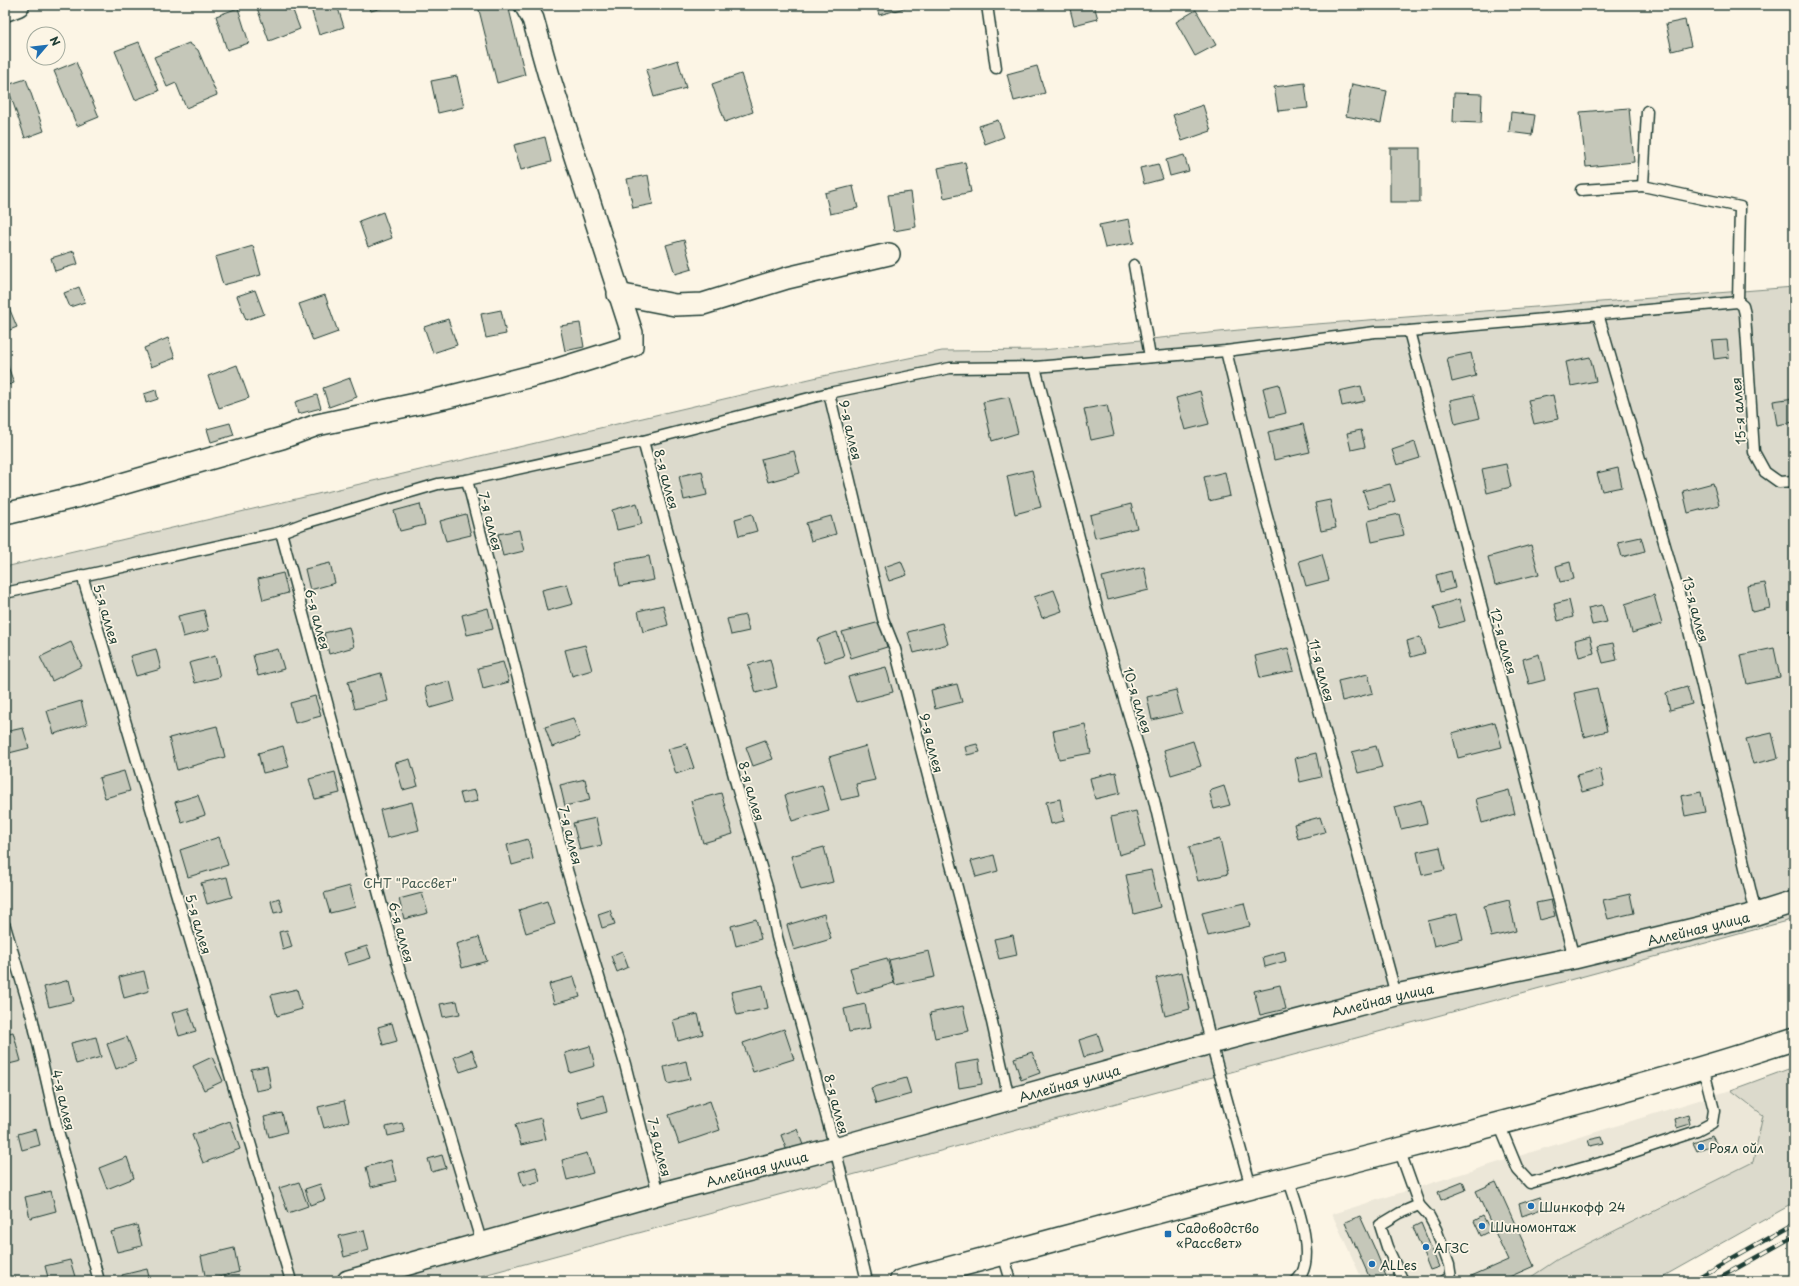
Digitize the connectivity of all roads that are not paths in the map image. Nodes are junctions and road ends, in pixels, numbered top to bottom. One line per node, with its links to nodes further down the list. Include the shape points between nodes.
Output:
1 (18, 5): 4 (street)
2 (525, 5): 11 (street, via 533,20)
3 (988, 5): 5 (lane)
4 (5, 10)
5 (996, 68)
6 (1647, 111): 7 (lane)
7 (1643, 186): 8 (lane); 12 (lane, via 1740,207)
8 (1581, 190)
9 (889, 254): 11 (street, via 787,278 703,304 675,304)
10 (1134, 265): 16 (lane)
11 (618, 294): 22 (street, via 632,333 632,346 552,371 444,398 317,425 282,438 80,496)
12 (1738, 302): 13 (lane); 21 (lane, 15-я аллея, via 1745,314 1754,452 1766,472 1779,482)
13 (1598, 314): 14 (lane); 27 (lane, 13-я аллея, via 1686,618)
14 (1409, 331): 15 (lane, via 1375,332); 29 (lane, 12-я аллея)
15 (1226, 351): 16 (lane); 30 (lane, 11-я аллея, via 1263,502)
16 (1150, 357): 17 (lane)
17 (1035, 367): 18 (lane, via 950,368); 32 (lane, 10-я аллея, via 1098,611 1154,800)
18 (829, 393): 19 (lane); 34 (lane, 9-я аллея, via 883,619 895,649 992,1022)
19 (643, 441): 20 (lane); 36 (lane, 8-я аллея, via 735,780 767,887 777,937)
20 (467, 480): 23 (lane, via 438,484 305,522); 40 (lane, 7-я аллея, via 567,870 626,1064)
21 (1794, 481)
22 (5, 514)
23 (280, 532): 24 (lane); 42 (lane, 6-я аллея, via 398,965)
24 (82, 575): 25 (lane); 45 (lane, 5-я аллея)
25 (5, 593)
26 (1794, 902): 27 (street, Аллейная улица)
27 (1756, 914): 29 (street, Аллейная улица)
28 (5, 926): 44 (lane, 4-я аллея, via 32,1017 57,1127)
29 (1574, 958): 30 (street, Аллейная улица)
30 (1396, 995): 32 (street, Аллейная улица)
31 (1794, 1038): 33 (street)
32 (1211, 1043): 34 (street, Аллейная улица); 39 (lane, 10-я аллея)
33 (1703, 1067): 35 (street); 35 (lane, via 1714,1110 1712,1123 1697,1132 1530,1183 1518,1170)
34 (1009, 1099): 36 (street, Аллейная улица)
35 (1499, 1124): 37 (street)
36 (835, 1148): 40 (street, Аллейная улица); 47 (lane, 8-я аллея)
37 (1399, 1149): 38 (street); 41 (lane)
38 (1288, 1178): 39 (street); 50 (lane, via 1302,1221 1307,1251 1301,1277)
39 (1251, 1188): 43 (street)
40 (658, 1194): 42 (street, Аллейная улица)
41 (1420, 1206): 51 (lane, via 1400,1213 1380,1225); 52 (lane, via 1436,1230 1448,1265 1450,1278)
42 (482, 1244): 46 (street, Аллейная улица)
43 (1003, 1254): 48 (street); 49 (lane)
44 (98, 1281)
45 (291, 1281)
46 (348, 1281)
47 (867, 1281)
48 (901, 1281)
49 (1011, 1281)
50 (1296, 1281)
51 (1403, 1281)
52 (1443, 1281)

